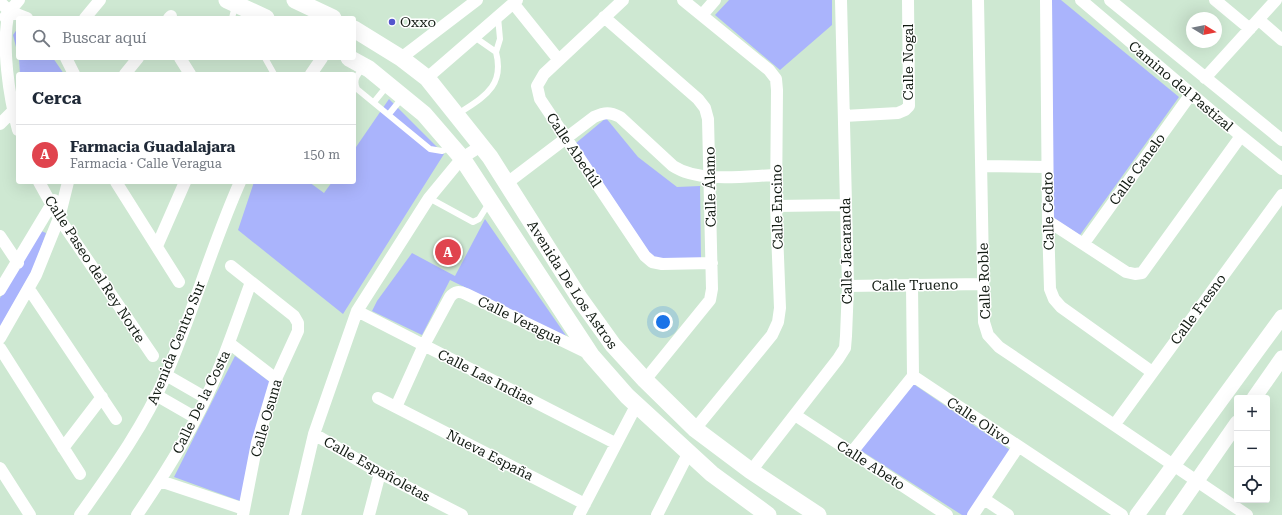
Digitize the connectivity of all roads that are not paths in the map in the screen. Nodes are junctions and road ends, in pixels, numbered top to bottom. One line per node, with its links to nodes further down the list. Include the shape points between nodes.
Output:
1 (19, 0): 19 (street)
2 (100, 0): 23 (street)
3 (295, 0): 25 (main road)
4 (477, 0): 34 (street)
5 (623, 0): 26 (street, Calle Abedúl)
6 (684, 0): 21 (street, Calle Encino)
7 (715, 0): 21 (street)
8 (841, 0): 58 (street, Calle Jacaranda)
9 (908, 0): 58 (street, Calle Nogal, via 909,106 906,110 898,112)
10 (978, 0): 66 (street, Calle Roble)
11 (1046, 0): 67 (street, Calle Cedro)
12 (1081, 0): 52 (street, Camino del Pastizal)
13 (1110, 0): 49 (street, Camino del Pastizal)
14 (1215, 0): 29 (street)
15 (1276, 0): 27 (street)
16 (0, 2): 19 (street)
17 (515, 2): 20 (street); 40 (street)
18 (231, 7): 24 (main road)
19 (9, 11): 22 (street); 28 (street); 55 (street, via 5,37)
20 (498, 15): 31 (street); 33 (lane, via 500,39)
21 (702, 15): 69 (street, Calle Encino, via 769,70 776,79)
22 (22, 16)
23 (87, 16)
24 (260, 16)
25 (328, 16)
26 (604, 17): 40 (street, Calle Abedúl); 70 (street, Calle Álamo, via 698,99 705,108 708,119)
27 (1259, 20): 29 (street); 32 (street)
28 (0, 23)
29 (1250, 29): 49 (street)
30 (356, 30): 34 (main road, Avenida De Los Astros)
31 (473, 36): 33 (lane); 48 (street)
32 (1282, 40)
33 (496, 52): 57 (lane, via 498,77 492,87 484,96)
34 (401, 58): 48 (main road, Avenida De Los Astros)
35 (67, 60): 42 (street)
36 (136, 60): 43 (street)
37 (181, 60): 44 (street)
38 (266, 60): 45 (lane)
39 (321, 60): 46 (street)
40 (558, 60): 62 (street, Calle Abedúl, via 539,80 538,93)
41 (357, 62): 47 (lane); 50 (main road, Avenida De Los Astros)
42 (73, 72)
43 (127, 72)
44 (189, 72)
45 (273, 72)
46 (312, 72)
47 (356, 76)
48 (427, 78): 57 (main road, Avenida De Los Astros)
49 (1204, 78): 63 (street, Camino del Pastizal)
50 (388, 84): 53 (main road, Avenida De Los Astros); 54 (lane)
51 (356, 87): 54 (lane)
52 (1191, 94): 61 (street, Camino del Pastizal); 87 (street, Calle Canelo)
53 (404, 97): 56 (lane); 65 (main road, Avenida De Los Astros, via 424,114)
54 (374, 102): 56 (lane)
55 (13, 111): 59 (street); 60 (street)
56 (389, 114): 65 (lane, via 430,149)
57 (457, 115): 64 (main road, Avenida De Los Astros)
58 (844, 116): 82 (street, Calle Jacaranda)
59 (16, 122)
60 (0, 124)
61 (1241, 136): 68 (street, Camino del Pastizal); 87 (street, via 1142,273 1126,272)
62 (567, 139): 70 (street, via 594,117 611,112 620,117 673,166 683,172); 71 (street); 90 (street, Calle Abedúl, via 645,256 652,262)
63 (1282, 140)
64 (481, 146): 65 (street); 71 (main road, Avenida De Los Astros)
65 (457, 152): 79 (street); 80 (main road, Avenida De Los Astros)
66 (982, 166): 67 (street); 94 (street, Calle Roble)
67 (1047, 167): 85 (street, Calle Cedro)
68 (1282, 169)
69 (776, 175): 70 (street); 83 (street, Calle Encino)
70 (710, 176): 90 (street, Calle Álamo)
71 (507, 183): 112 (main road, Avenida De Los Astros, via 580,299 613,344)
72 (40, 184): 81 (street, Calle Paseo del Rey Norte)
73 (66, 184): 81 (street)
74 (68, 184): 84 (street)
75 (117, 184): 88 (street)
76 (184, 184): 88 (street)
77 (239, 184): 109 (street, Avenida Centro Sur)
78 (1282, 195): 108 (street, Calle Fresno)
79 (429, 198): 80 (lane, via 473,222 479,219); 99 (street)
80 (490, 201): 105 (main road, Avenida De Los Astros)
81 (50, 204): 84 (street, Calle Paseo del Rey Norte); 89 (street)
82 (846, 205): 83 (street); 96 (street, Calle Jacaranda)
83 (776, 206): 125 (street, Calle Encino, via 780,308 778,322 772,335)
84 (59, 218): 97 (street); 106 (street, Calle Paseo del Rey Norte)
85 (1048, 221): 87 (street); 108 (street, Calle Cedro, via 1050,289 1054,299 1061,307)
86 (0, 236): 89 (street)
87 (1084, 243)
88 (157, 246): 92 (street)
89 (18, 263): 98 (street)
90 (712, 263): 112 (street, Calle Álamo, via 710,300)
91 (231, 266): 93 (street)
92 (179, 282)
93 (250, 282): 102 (street, Calle De la Costa); 111 (street, Calle Osuna, via 294,316 298,323 298,331)
94 (982, 284): 95 (street, Calle Trueno); 123 (street, Calle Roble, via 984,322 988,336 999,347)
95 (912, 285): 96 (street, Calle Trueno); 110 (street)
96 (848, 286): 120 (street, Calle Jacaranda, via 845,348)
97 (29, 289): 101 (street); 115 (street)
98 (0, 290)
99 (357, 311): 103 (street, Calle Las Indias); 126 (street)
100 (1282, 317): 133 (street)
101 (0, 338)
102 (229, 343): 111 (street); 116 (street, Calle De la Costa)
103 (424, 345): 105 (street, Calle Veragua, via 450,297 459,291); 119 (street); 127 (street, Calle Las Indias)
104 (0, 348): 129 (street)
105 (591, 354): 118 (main road, Avenida De Los Astros)
106 (153, 356)
107 (1282, 358): 114 (street)
108 (1152, 372): 123 (street, Calle Fresno)
109 (166, 375): 113 (street, Avenida Centro Sur); 116 (street)
110 (913, 376): 128 (street, Calle Olivo); 131 (street)
111 (276, 379): 143 (street, Calle Osuna, via 257,443)
112 (645, 380): 125 (main road, Avenida De Los Astros)
113 (156, 395): 121 (street); 145 (street, Avenida Centro Sur, via 120,459)
114 (1256, 395)
115 (102, 397): 122 (street); 129 (street)
116 (206, 398): 121 (street, Calle De la Costa)
117 (378, 398): 119 (street, Nueva España)
118 (637, 404): 127 (street); 132 (main road, Avenida De Los Astros)
119 (396, 407): 142 (street, Nueva España)
120 (795, 415): 131 (street, Calle Abeto); 135 (street, Calle Jacaranda)
121 (196, 418): 140 (street, Calle De la Costa)
122 (116, 419)
123 (1115, 424): 133 (street, Calle Roble)
124 (1234, 427): 139 (street)
125 (695, 429): 130 (main road, Avenida De Los Astros)
126 (314, 434): 136 (street, Calle Españoletas); 147 (street)
127 (615, 443): 142 (street)
128 (1018, 447): 141 (street); 157 (street, Calle Olivo)
129 (62, 448): 137 (street)
130 (726, 452): 135 (main road, Avenida De Los Astros); 138 (main road)
131 (852, 452): 154 (street, Calle Abeto)
132 (688, 454): 138 (main road, Avenida De Los Astros); 151 (street)
133 (1174, 464): 139 (street, Calle Roble); 158 (street)
134 (0, 468): 144 (street)
135 (751, 471): 153 (main road, Avenida De Los Astros)
136 (380, 472): 148 (street); 149 (street, Calle Españoletas)
137 (80, 474)
138 (712, 474): 152 (main road, Avenida De Los Astros)
139 (1198, 480): 159 (street); 160 (street, Calle Roble)
140 (160, 482): 143 (street); 146 (street, Calle De la Costa)
141 (984, 499): 155 (street); 156 (street)
142 (585, 504): 150 (street)
143 (243, 512)
144 (24, 513)
145 (80, 515)
146 (137, 515)
147 (295, 515)
148 (369, 515)
149 (462, 515)
150 (579, 515)
151 (657, 515)
152 (768, 515)
153 (818, 515)
154 (947, 515)
155 (973, 515)
156 (1008, 515)
157 (1122, 515)
158 (1137, 515)
159 (1173, 515)
160 (1247, 515)

